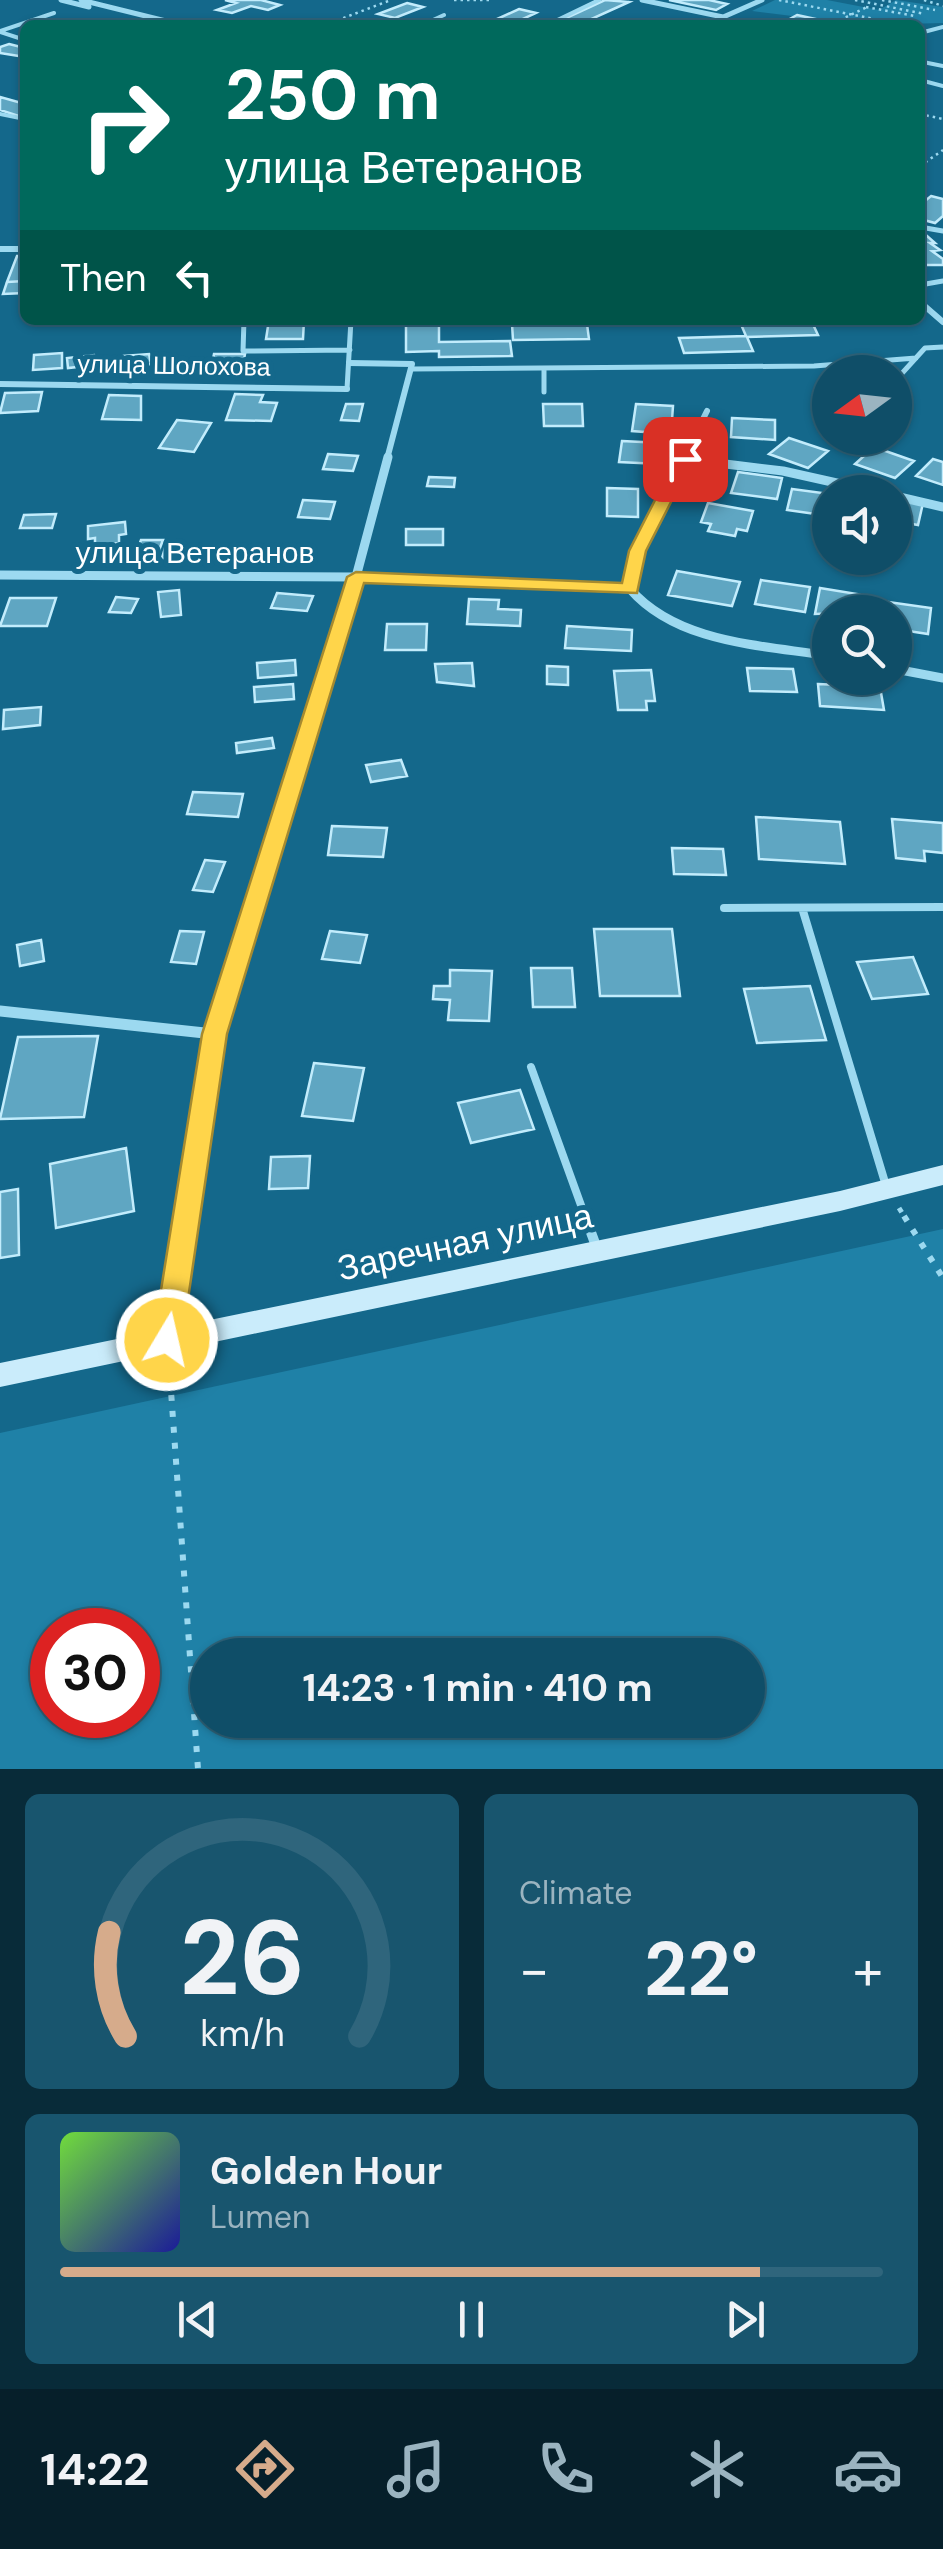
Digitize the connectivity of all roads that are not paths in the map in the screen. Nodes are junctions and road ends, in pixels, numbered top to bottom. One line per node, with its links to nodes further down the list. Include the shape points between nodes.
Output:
1 (61, 0): 10 (street)
2 (81, 0): 11 (street)
3 (599, 0): 13 (lane)
4 (642, 0): 8 (street)
5 (762, 0): 8 (street)
6 (54, 13): 9 (lane)
7 (444, 15): 12 (lane)
8 (723, 17): 14 (street)
9 (33, 20)
10 (138, 20)
11 (162, 20)
12 (432, 20)
13 (557, 20)
14 (716, 20)
15 (244, 325): 18 (lane, via 242,351)
16 (351, 325): 18 (lane)
17 (943, 346): 19 (lane, via 925,348)
18 (350, 350): 21 (lane)
19 (916, 358): 20 (lane); 23 (lane)
20 (912, 362)
21 (350, 364): 22 (street, via 412,364); 25 (lane)
22 (411, 369): 23 (lane); 33 (street)
23 (544, 369): 26 (lane)
24 (0, 384): 25 (street, улица Шолохова)
25 (347, 390)
26 (544, 392)
27 (707, 411): 28 (street)
28 (685, 459): 29 (street); 34 (street, via 638,551)
29 (812, 477)
30 (912, 500): 31 (street)
31 (943, 507)
32 (0, 574): 33 (street, улица Ветеранов)
33 (356, 577): 34 (street, улица Ветеранов); 42 (street)
34 (630, 589): 35 (street, via 680,627)
35 (812, 653)
36 (912, 672): 37 (street)
37 (943, 678)
38 (943, 907): 40 (lane)
39 (724, 908): 40 (lane)
40 (804, 911): 45 (lane)
41 (0, 1011): 42 (street)
42 (214, 1034): 47 (street)
43 (531, 1066): 46 (lane)
44 (943, 1175): 45 (street, Заречная улица)
45 (887, 1189): 46 (street, Заречная улица)
46 (598, 1251): 47 (street, Заречная улица)
47 (167, 1340): 48 (street, Заречная улица)
48 (0, 1375)

